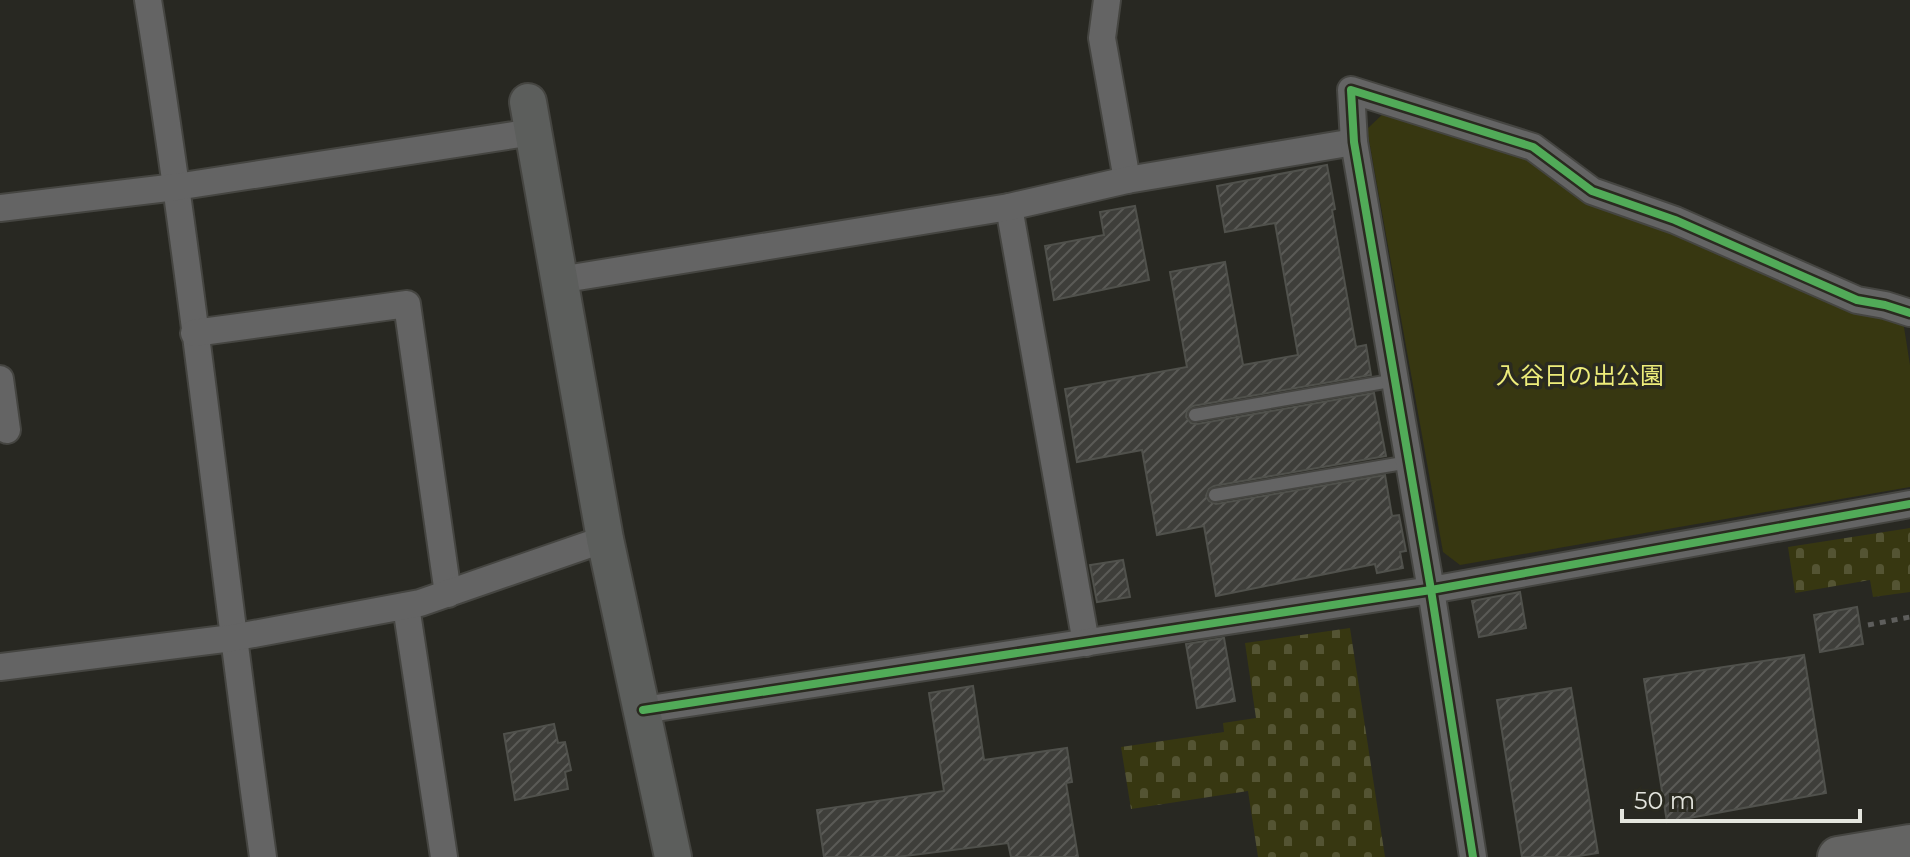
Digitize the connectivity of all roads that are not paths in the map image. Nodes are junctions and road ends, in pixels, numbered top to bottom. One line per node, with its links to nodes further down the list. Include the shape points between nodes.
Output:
1 (150, 0): 6 (street)
2 (1107, 0): 5 (street, via 1102,38)
3 (531, 117): 6 (street); 9 (street)
4 (1354, 142): 5 (street); 10 (street, via 1351,90 1533,147 1592,191 1675,220 1857,300); 13 (street)
5 (1127, 180): 7 (street)
6 (176, 187): 8 (street); 11 (street)
7 (1009, 207): 9 (street); 24 (street)
8 (0, 208)
9 (559, 280): 19 (street)
10 (1910, 313)
11 (194, 333): 21 (street, via 407,304); 23 (street)
12 (0, 379): 15 (street)
13 (1396, 380): 14 (lane); 16 (street)
14 (1195, 415)
15 (7, 430)
16 (1409, 462): 17 (lane); 20 (street)
17 (1215, 495)
18 (1910, 504): 20 (street)
19 (605, 539): 21 (street); 26 (street)
20 (1431, 590): 24 (street); 31 (street)
21 (448, 594): 22 (street)
22 (406, 606): 23 (street); 29 (street)
23 (232, 638): 25 (street); 28 (street)
24 (1086, 643): 26 (street)
25 (0, 667)
26 (643, 710): 30 (street)
27 (1910, 845): 32 (main road)
28 (263, 857)
29 (444, 857)
30 (673, 857)
31 (1473, 857)
32 (1838, 857)

